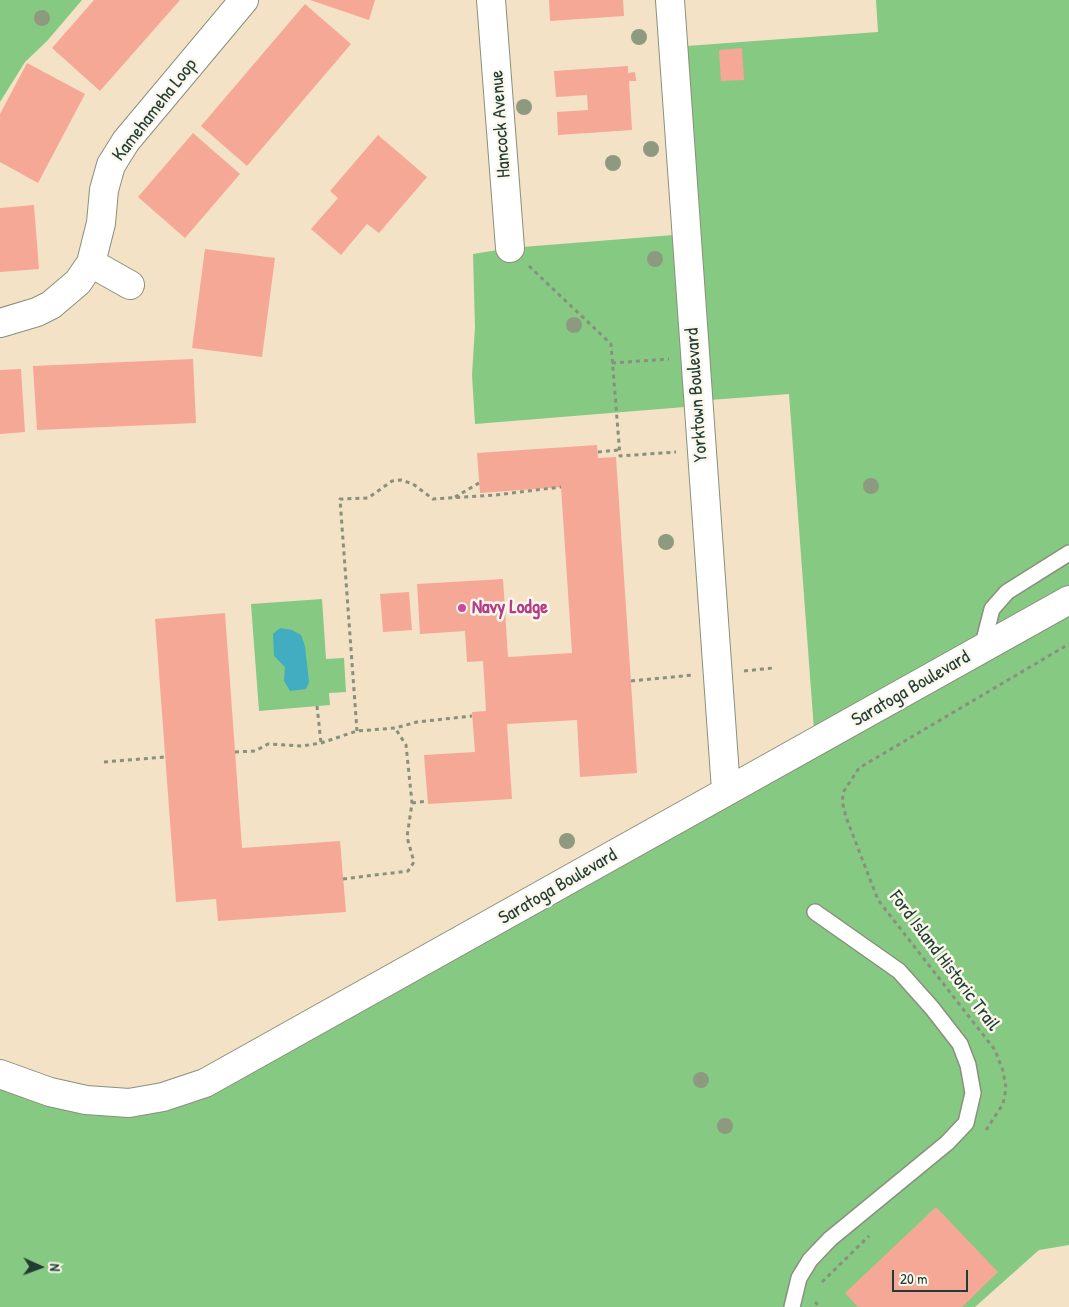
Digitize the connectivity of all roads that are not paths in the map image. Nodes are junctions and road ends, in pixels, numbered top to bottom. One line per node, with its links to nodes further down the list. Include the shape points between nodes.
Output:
1 (244, 0): 5 (street, Kamehameha Loop, via 126,141 111,166)
2 (491, 0): 4 (street, Hancock Avenue)
3 (670, 0): 11 (street, Yorktown Boulevard)
4 (510, 248)
5 (91, 264): 6 (street); 7 (street, Kamehameha Loop, via 78,282 51,305)
6 (130, 285)
7 (0, 324)
8 (1069, 553): 10 (lane, via 1007,592 992,609)
9 (1069, 600): 10 (street, Saratoga Boulevard)
10 (982, 648): 11 (street, Saratoga Boulevard)
11 (726, 790): 15 (street, Saratoga Boulevard, via 517,911 205,1083 128,1104 86,1100)
12 (815, 912): 16 (lane, via 899,971 932,1008 960,1044 973,1093 966,1123 947,1143 830,1239 810,1260 799,1278)
13 (0, 1058): 15 (street, Saratoga Boulevard)
14 (0, 1074): 15 (street, Saratoga Boulevard)
15 (28, 1083)
16 (792, 1307)

